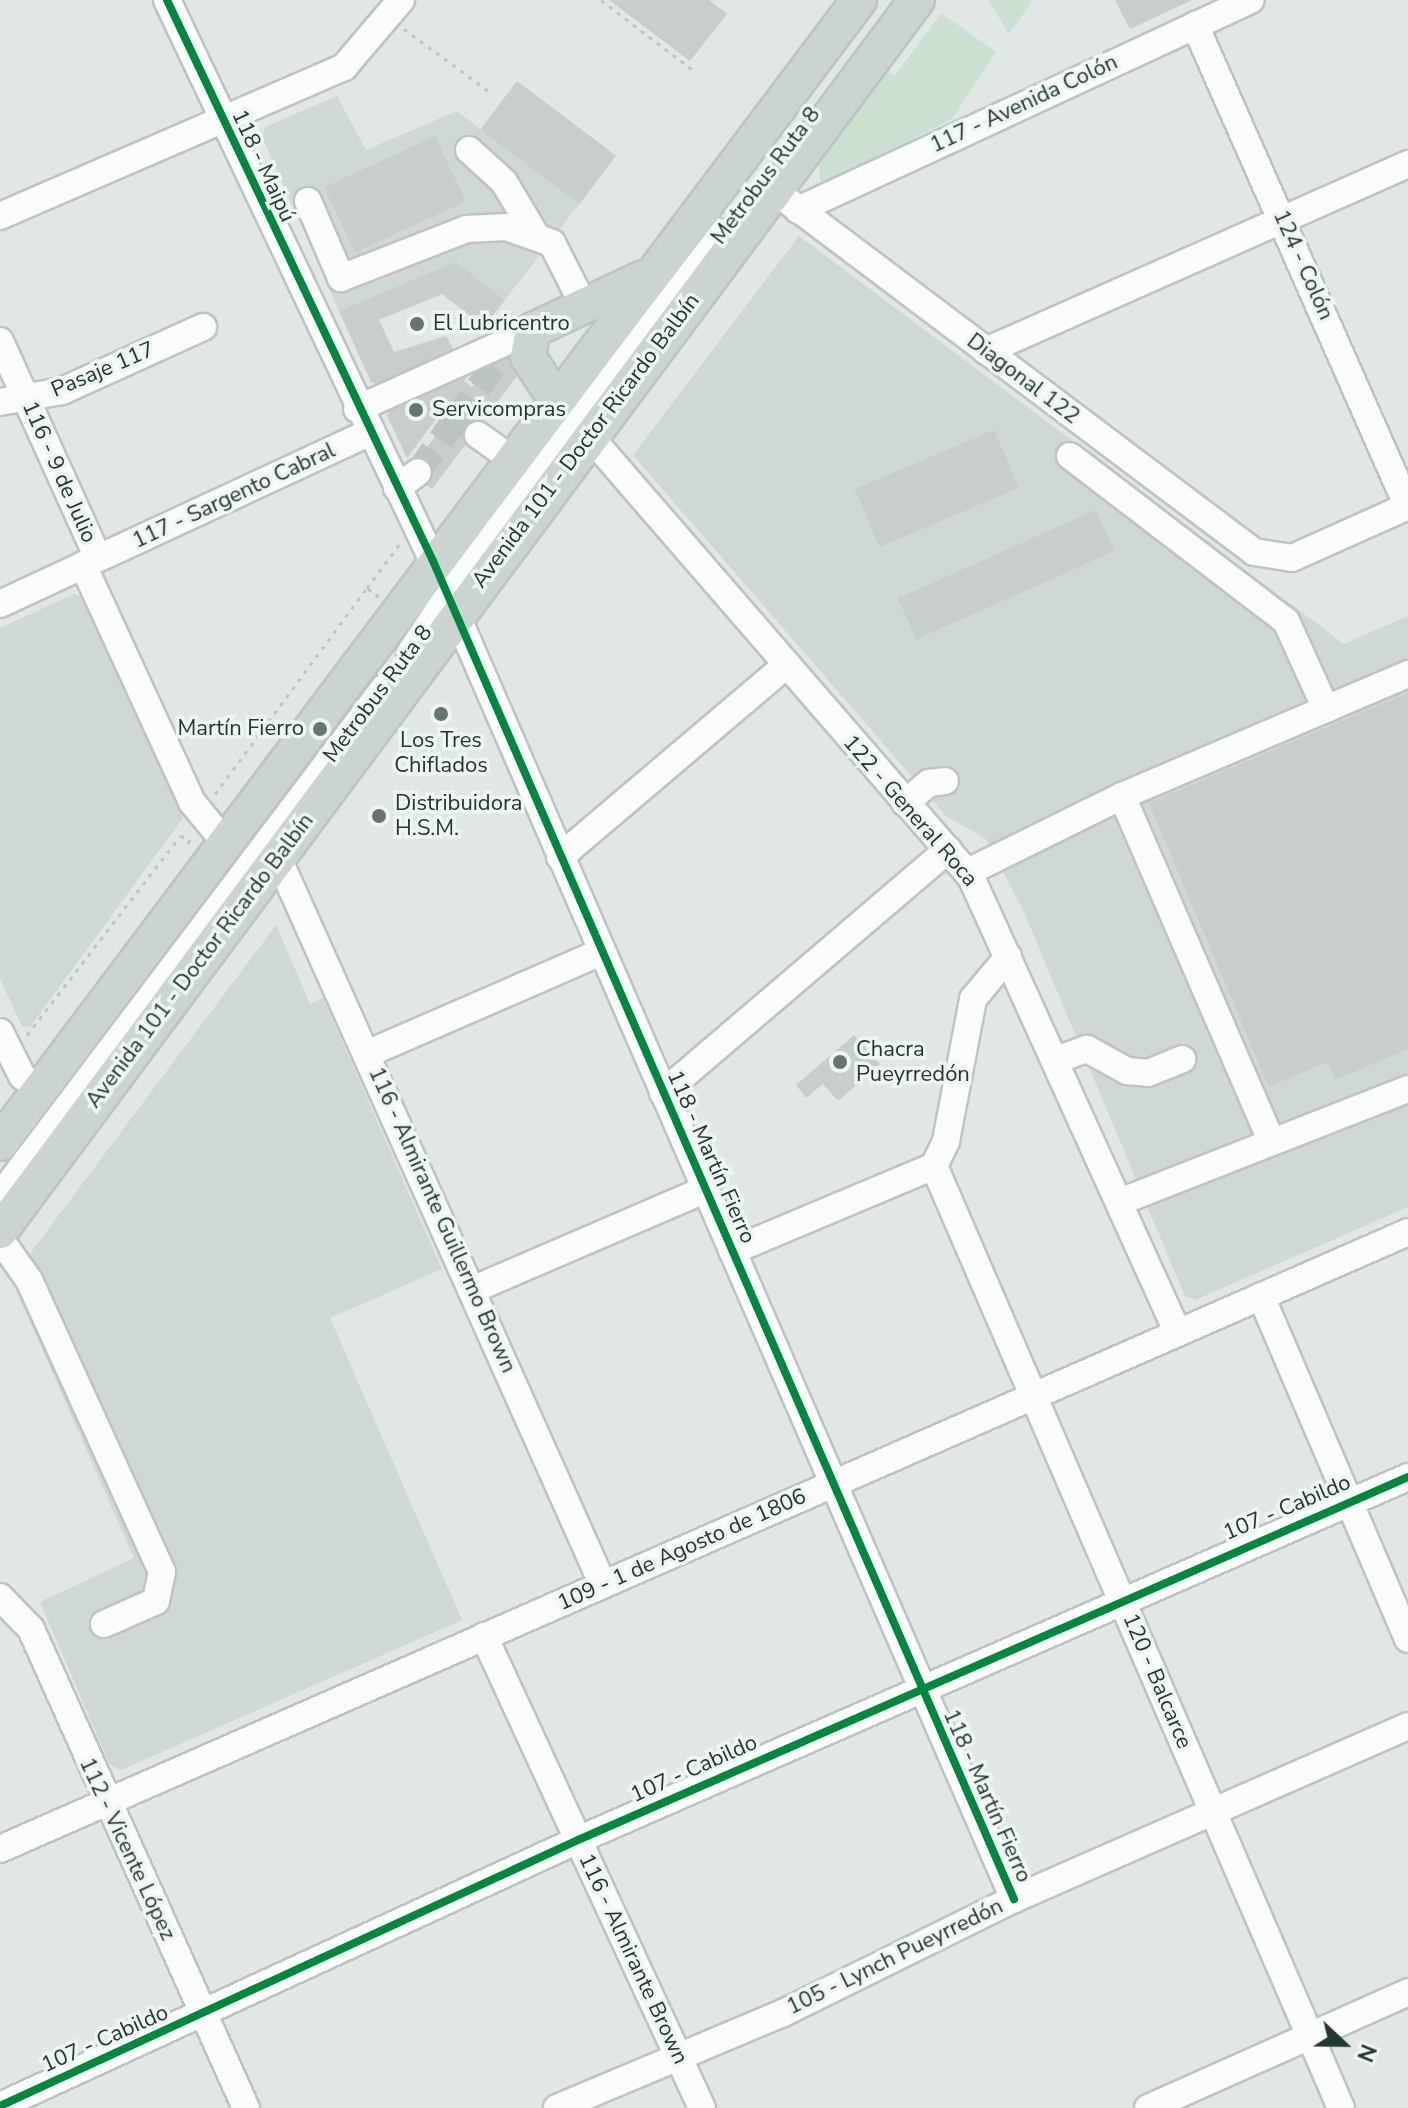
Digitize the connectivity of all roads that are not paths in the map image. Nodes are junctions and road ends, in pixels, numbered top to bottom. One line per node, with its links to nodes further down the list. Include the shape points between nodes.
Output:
1 (167, 0): 8 (street, 118 - Maipú)
2 (899, 0): 25 (street, Metrobus Ruta 8)
3 (917, 0): 11 (main road, Avenida 101 - Doctor Ricardo Balbín)
4 (1251, 0): 7 (street, 117 - Avenida Colón)
5 (855, 3): 16 (main road, Avenida 101 - Doctor Ricardo Balbín); 25 (street, Metrobus Ruta 8)
6 (395, 8): 8 (street, via 344,67)
7 (1195, 25): 11 (street, 117 - Avenida Colón); 14 (street, 124 - Colón)
8 (222, 120): 13 (street); 24 (street, 118 - Maipú)
9 (469, 150): 15 (street, via 504,182)
10 (1408, 164): 14 (street)
11 (785, 200): 21 (street, Diagonal 122); 25 (main road, Avenida 101 - Doctor Ricardo Balbín)
12 (308, 201): 15 (street, via 341,278 467,229)
13 (0, 216)
14 (1282, 217): 21 (street); 32 (street, 124 - Colón)
15 (535, 234): 17 (street, via 559,253)
16 (650, 274): 17 (main road); 25 (main road, Avenida 101 - Doctor Ricardo Balbín)
17 (584, 306): 19 (main road)
18 (203, 327): 22 (street, Pasaje 117, via 62,391)
19 (533, 330): 24 (street); 25 (main road, via 528,357)
20 (0, 341): 22 (street, 116 - 9 de Julio)
21 (986, 351): 32 (street, Diagonal 122, via 1254,552 1278,560)
22 (26, 398): 23 (street, Pasaje 117); 33 (street, 116 - 9 de Julio)
23 (0, 402)
24 (357, 409): 26 (street, 118 - Maipú)
25 (573, 419): 29 (main road, Avenida 101 - Doctor Ricardo Balbín); 34 (main road, Avenida 101 - Doctor Ricardo Balbín); 36 (street, 122 - General Roca)
26 (369, 433): 31 (street, 118 - Martín Fierro); 33 (street, 117 - Sargento Cabral)
27 (478, 435): 29 (street)
28 (1070, 456): 38 (street, via 1286,621)
29 (513, 460): 34 (main road, Avenida 101 - Doctor Ricardo Balbín)
30 (418, 472): 31 (street)
31 (397, 488): 34 (street, 118 - Martín Fierro)
32 (1408, 506)
33 (91, 562): 35 (street, 117 - Sargento Cabral); 42 (street)
34 (444, 589): 42 (main road, Avenida 101 - Doctor Ricardo Balbín); 44 (street, 118 - Martín Fierro); 45 (main road, Avenida 101 - Doctor Ricardo Balbín); 59 (street, Metrobus Ruta 8); 61 (street, Metrobus Ruta 8)
35 (0, 604)
36 (785, 666): 41 (street, 122 - General Roca); 44 (street)
37 (1408, 674): 38 (street)
38 (1326, 709): 40 (street)
39 (945, 781): 41 (street, via 929,783)
40 (1122, 796): 46 (street); 56 (street)
41 (905, 803): 43 (street, 122 - General Roca)
42 (214, 830): 53 (main road, Avenida 101 - Doctor Ricardo Balbín)
43 (948, 850): 46 (street, 122 - General Roca); 55 (street)
44 (560, 857): 47 (street, 118 - Martín Fierro)
45 (278, 858): 50 (street, 116 - Almirante Guillermo Brown); 63 (main road, Avenida 101 - Doctor Ricardo Balbín)
46 (968, 872): 48 (street, 122 - General Roca)
47 (601, 952): 50 (street); 55 (street, 118 - Martín Fierro)
48 (1008, 957): 52 (street, 122 - General Roca); 58 (street, via 973,999 946,1141)
49 (0, 1032): 53 (street)
50 (369, 1053): 67 (street, 116 - Almirante Guillermo Brown)
51 (1182, 1059): 52 (street, via 1148,1073 1127,1071 1087,1049)
52 (1056, 1060): 62 (street, 122 - General Roca)
53 (28, 1079): 57 (main road, Avenida 101 - Doctor Ricardo Balbín)
54 (1408, 1089): 56 (street)
55 (663, 1093): 60 (street, 118 - Martín Fierro)
56 (1270, 1138): 62 (street)
57 (0, 1143)
58 (934, 1166): 66 (street); 70 (street, 120 - Balcarce)
59 (0, 1167)
60 (704, 1190): 66 (street, 118 - Martín Fierro); 67 (street)
61 (0, 1196)
62 (1122, 1201): 69 (street, 122 - General Roca)
63 (0, 1231)
64 (1408, 1232): 68 (street, 109 - 1 de Agosto de 1806)
65 (0, 1239): 77 (street, via 29,1280 162,1572 156,1601)
66 (732, 1251): 72 (street, 118 - Martín Fierro)
67 (472, 1290): 74 (street, 116 - Almirante Guillermo Brown)
68 (1261, 1296): 69 (street, 109 - 1 de Agosto de 1806); 73 (street)
69 (1177, 1331): 70 (street, 109 - 1 de Agosto de 1806)
70 (1035, 1396): 72 (street, 109 - 1 de Agosto de 1806); 76 (street, 120 - Balcarce)
71 (1408, 1477): 73 (street, 107 - Cabildo)
72 (833, 1484): 74 (street, 109 - 1 de Agosto de 1806); 80 (street, 118 - Martín Fierro)
73 (1348, 1501): 76 (street, 107 - Cabildo); 79 (street)
74 (603, 1585): 78 (street, 109 - 1 de Agosto de 1806)
75 (0, 1597): 82 (street, 112 - Vicente López, via 31,1629)
76 (1122, 1600): 80 (street, 107 - Cabildo); 83 (street, 120 - Balcarce)
77 (104, 1624)
78 (484, 1636): 82 (street, 109 - 1 de Agosto de 1806); 84 (street, 116 - Almirante Brown)
79 (1408, 1639)
80 (919, 1688): 84 (street, 107 - Cabildo); 86 (street, 118 - Martín Fierro)
81 (1408, 1726): 83 (street, 105 - Lynch Pueyrredón)
82 (104, 1803): 85 (street, 109 - 1 de Agosto de 1806); 88 (street, 112 - Vicente López)
83 (1215, 1813): 86 (street, 105 - Lynch Pueyrredón); 89 (street, 120 - Balcarce)
84 (578, 1840): 88 (street, 107 - Cabildo); 90 (street, 116 - Almirante Brown)
85 (0, 1849)
86 (1014, 1899): 90 (street, 105 - Lynch Pueyrredón, via 781,2014)
87 (1408, 1992): 89 (street)
88 (204, 2015): 91 (street, 107 - Cabildo); 92 (street, 112 - Vicente López)
89 (1308, 2034): 95 (street); 96 (street, 120 - Balcarce)
90 (677, 2056): 93 (street, 105 - Lynch Pueyrredón); 94 (street, 116 - Almirante Brown)
91 (0, 2106)
92 (246, 2108)
93 (557, 2108)
94 (702, 2108)
95 (1148, 2108)
96 (1341, 2108)

